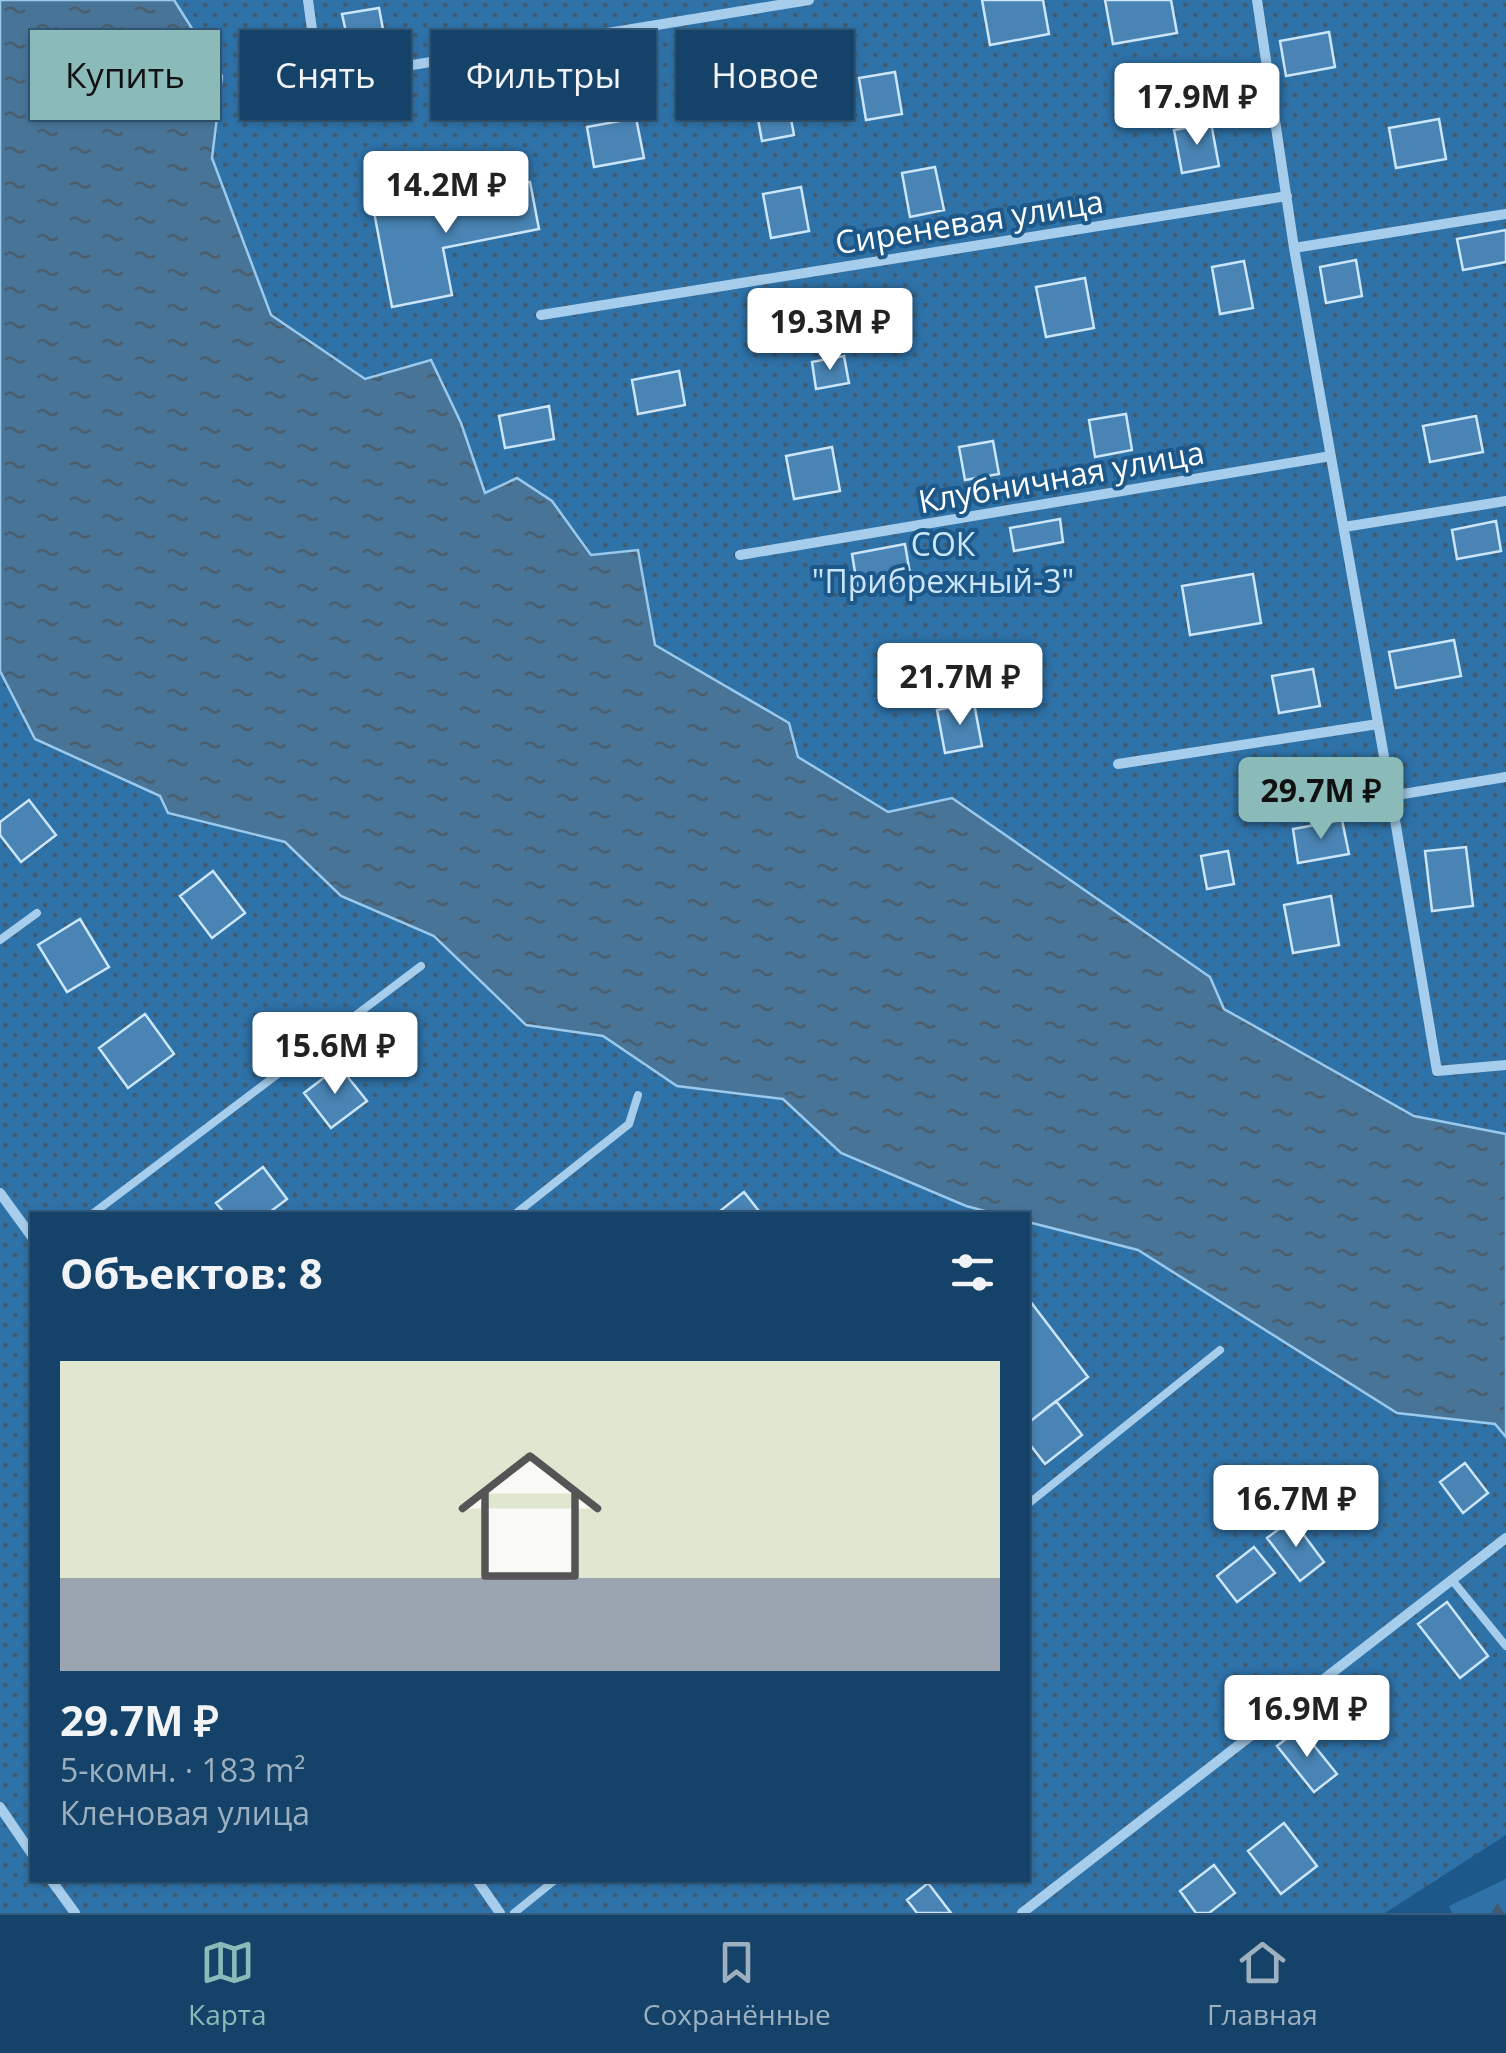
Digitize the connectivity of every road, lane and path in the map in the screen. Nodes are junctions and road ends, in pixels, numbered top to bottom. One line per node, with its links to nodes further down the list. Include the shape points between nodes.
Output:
1 (308, 0): 2 (street, via 315,52 333,78)
2 (808, 0)
3 (1258, 0): 4 (street)
4 (1287, 196): 6 (street); 7 (street, Сиреневая улица)
5 (1506, 214): 6 (street)
6 (1294, 248): 8 (street)
7 (541, 315)
8 (1331, 456): 10 (street); 11 (street, Клубничная улица)
9 (1506, 500): 10 (street)
10 (1344, 527): 12 (street)
11 (740, 555)
12 (1378, 724): 13 (street); 15 (street)
13 (1118, 764)
14 (1506, 777): 15 (street)
15 (1392, 796): 19 (street, via 1436,1071)
16 (36, 913): 17 (lane)
17 (0, 940)
18 (421, 966): 22 (lane)
19 (1506, 1066)
20 (638, 1095): 23 (lane, via 630,1124)
21 (0, 1193): 24 (street)
22 (95, 1212)
23 (518, 1212)
24 (30, 1234)
25 (1220, 1350): 26 (lane)
26 (1030, 1502)
27 (1506, 1538): 28 (street)
28 (1452, 1580): 29 (lane); 38 (street)
29 (1506, 1646)
30 (0, 1807): 31 (street)
31 (30, 1851)
32 (52, 1882): 35 (street)
33 (478, 1882): 36 (street)
34 (553, 1882): 37 (lane)
35 (75, 1913)
36 (500, 1913)
37 (514, 1913)
38 (1022, 1913)

